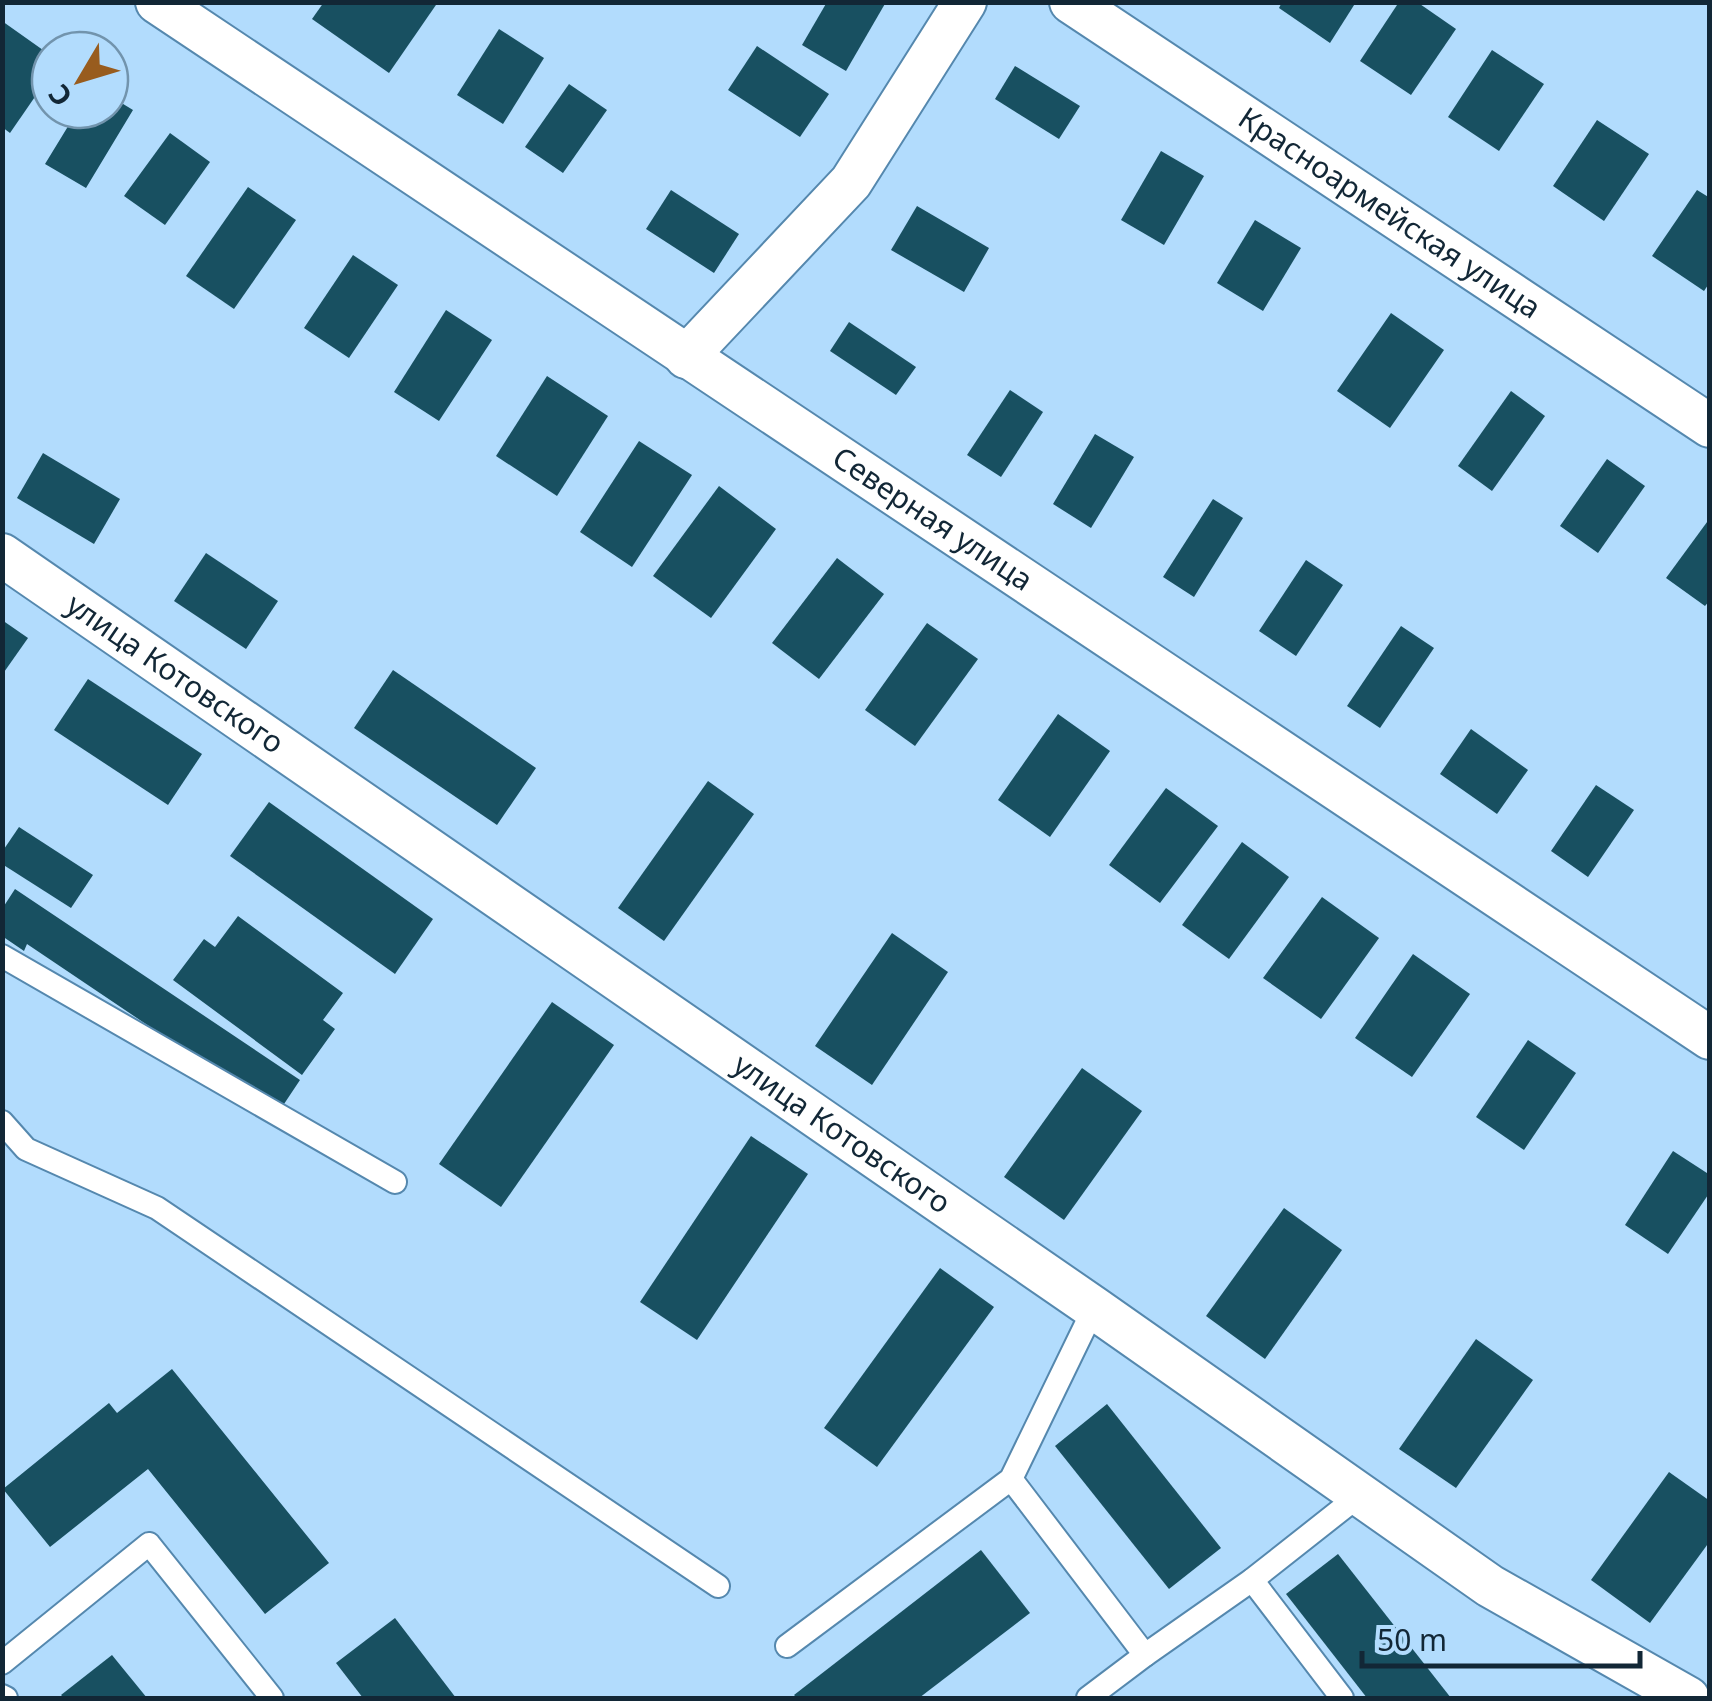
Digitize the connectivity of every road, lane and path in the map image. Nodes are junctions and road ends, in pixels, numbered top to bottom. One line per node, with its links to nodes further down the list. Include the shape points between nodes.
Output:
1 (157, 2): 4 (street, Северная улица)
2 (964, 2): 4 (street, via 851,182)
3 (1071, 2): 5 (street, Красноармейская улица)
4 (686, 356): 8 (street, Северная улица)
5 (1710, 426)
6 (2, 556): 11 (street, улица Котовского)
7 (2, 956): 10 (lane)
8 (1710, 1038)
9 (2, 1122): 15 (lane, via 26,1149 157,1208)
10 (395, 1182)
11 (1094, 1308): 12 (lane); 13 (street, улица Котовского)
12 (1011, 1479): 16 (lane); 17 (lane)
13 (1361, 1494): 14 (lane); 22 (street, улица Котовского, via 1490,1586)
14 (1252, 1580): 17 (lane); 21 (lane)
15 (718, 1586)
16 (786, 1646)
17 (1145, 1656): 20 (lane)
18 (2, 1662): 19 (lane, via 149,1544)
19 (272, 1698)
20 (1088, 1698)
21 (1342, 1698)
22 (1688, 1698)

